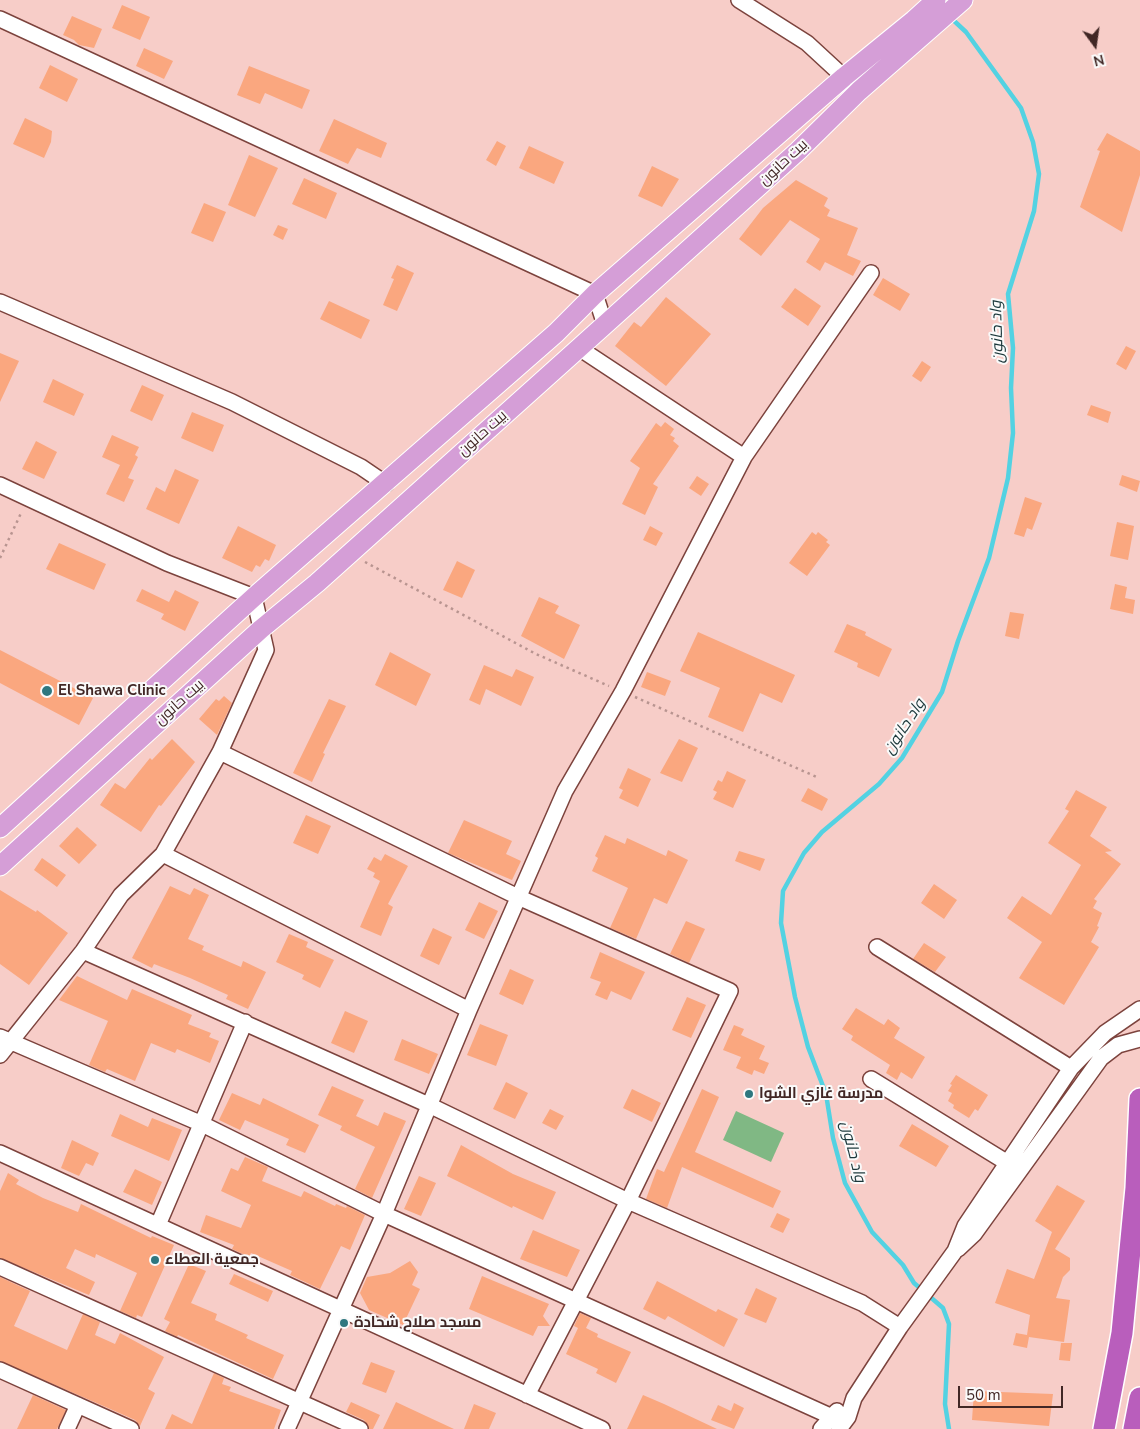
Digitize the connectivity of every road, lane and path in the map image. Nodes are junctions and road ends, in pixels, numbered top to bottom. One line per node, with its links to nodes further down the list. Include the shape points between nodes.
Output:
1 (738, 0): 6 (street, via 807,43)
2 (936, 0): 5 (main road, بيت حانون)
3 (963, 0): 5 (main road, بيت حانون)
4 (0, 19): 9 (street)
5 (920, 26): 6 (main road, بيت حانون); 7 (main road, بيت حانون)
6 (844, 77): 7 (street); 9 (main road, بيت حانون)
7 (859, 91): 11 (main road, بيت حانون, via 798,151)
8 (871, 273): 13 (street)
9 (594, 294): 11 (street); 14 (main road, بيت حانون, via 556,333)
10 (0, 302): 14 (street, via 232,402 361,467)
11 (605, 325): 12 (main road, بيت حانون)
12 (579, 348): 13 (street); 17 (main road, بيت حانون)
13 (744, 457): 21 (street)
14 (386, 484): 19 (main road, بيت حانون)
15 (0, 485): 16 (street)
16 (28, 498): 18 (path); 19 (street, via 167,563)
17 (349, 553): 20 (main road, بيت حانون); 21 (path, via 536,654)
18 (0, 558)
19 (254, 597): 20 (street); 24 (main road, بيت حانون)
20 (261, 630): 22 (street, via 266,650); 26 (main road, بيت حانون)
21 (623, 692): 23 (path); 27 (street, via 565,791)
22 (220, 752): 25 (street); 27 (street)
23 (819, 778)
24 (0, 828)
25 (164, 854): 29 (street, via 121,895); 31 (street)
26 (0, 866)
27 (518, 897): 31 (street); 44 (street, via 730,990)
28 (877, 947): 36 (street)
29 (83, 951): 32 (street); 34 (street)
30 (1140, 1009): 36 (street, via 1105,1033)
31 (469, 1010): 39 (street)
32 (245, 1022): 39 (street); 40 (street)
33 (1140, 1039): 48 (street, via 1118,1045 1101,1058 974,1234)
34 (5, 1040): 35 (street); 40 (street)
35 (0, 1055)
36 (1071, 1068): 42 (street)
37 (871, 1079): 42 (street)
38 (1140, 1099): 43 (highway)
39 (431, 1106): 44 (street); 45 (street)
40 (202, 1124): 45 (street); 46 (street)
41 (0, 1153): 46 (street)
42 (1006, 1162): 48 (street, via 965,1226)
43 (1136, 1188): 47 (highway); 67 (highway, via 1122,1333)
44 (628, 1201): 50 (street); 52 (street)
45 (384, 1214): 50 (street); 51 (street)
46 (158, 1225): 51 (street)
47 (1140, 1237)
48 (955, 1251): 52 (street)
49 (0, 1267): 57 (street)
50 (576, 1301): 54 (street); 59 (street)
51 (341, 1311): 54 (street); 57 (street)
52 (904, 1322): 55 (street)
53 (0, 1370): 58 (street)
54 (527, 1395): 64 (street)
55 (854, 1398): 59 (street); 66 (street, via 848,1417)
56 (1140, 1398): 68 (highway)
57 (300, 1401): 62 (street); 63 (street)
58 (78, 1405): 60 (street); 61 (street)
59 (830, 1416): 65 (street)
60 (67, 1429)
61 (130, 1429)
62 (287, 1429)
63 (360, 1429)
64 (602, 1429)
65 (821, 1429)
66 (839, 1429)
67 (1104, 1429)
68 (1134, 1429)

